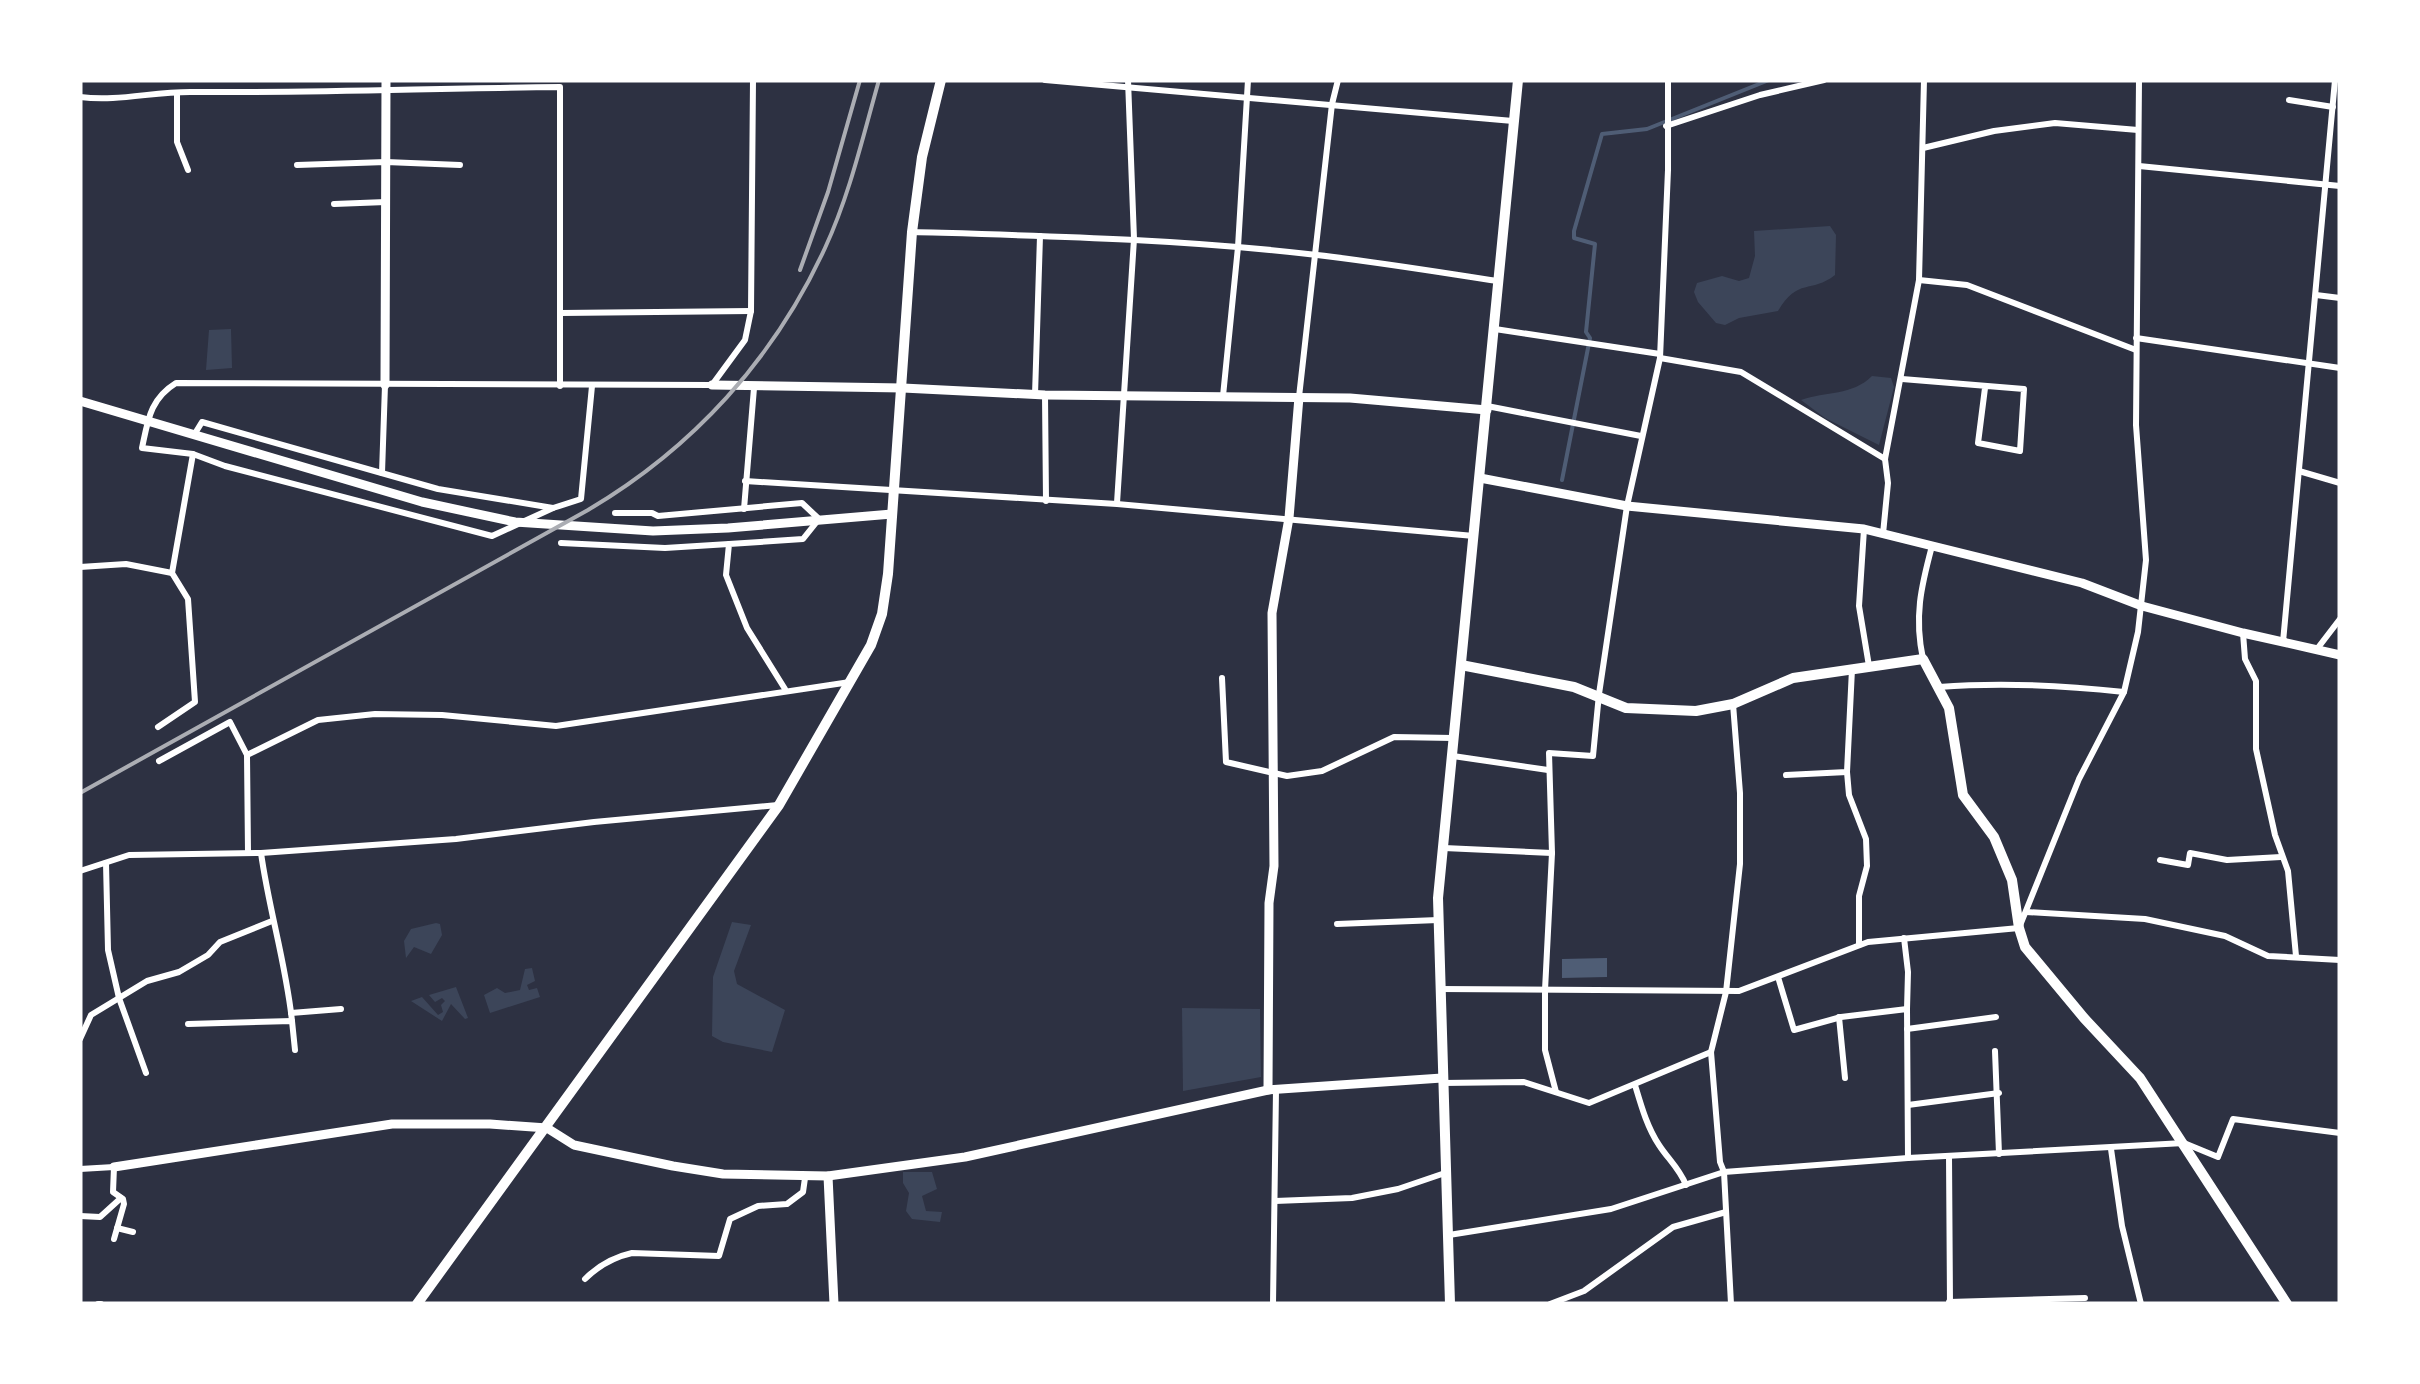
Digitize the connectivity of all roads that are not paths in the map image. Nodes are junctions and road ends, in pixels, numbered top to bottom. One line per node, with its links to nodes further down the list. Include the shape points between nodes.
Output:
1 (190, 80): 15 (street)
2 (753, 80): 44 (street)
3 (941, 80): 35 (main road)
4 (1045, 80): 13 (street)
5 (1248, 80): 18 (street)
6 (1338, 80): 20 (street)
7 (1518, 80): 22 (main road)
8 (1668, 80): 23 (street)
9 (1824, 80): 23 (street)
10 (1924, 80): 25 (street)
11 (2139, 80): 24 (street)
12 (2335, 80): 21 (street)
13 (1128, 83): 18 (street); 37 (street)
14 (386, 84): 15 (street); 26 (street); 45 (street, via 560,87)
15 (190, 92): 16 (street)
16 (176, 93): 17 (street); 30 (street, via 177,142)
17 (80, 98)
18 (1247, 98): 20 (street); 38 (street)
19 (2289, 100): 21 (street)
20 (1332, 104): 22 (street); 39 (street)
21 (2333, 107): 31 (street)
22 (1514, 122): 41 (main road)
23 (1666, 126): 49 (street)
24 (2139, 130): 25 (street, via 2056,123); 29 (street)
25 (1923, 148): 40 (street)
26 (386, 162): 27 (street); 28 (street); 33 (street)
27 (297, 164)
28 (460, 165)
29 (2139, 166): 31 (street); 47 (street)
30 (188, 170)
31 (2327, 185): 32 (street); 42 (street)
32 (2340, 186)
33 (386, 202): 34 (street); 53 (street)
34 (334, 204)
35 (912, 232): 36 (street); 58 (main road)
36 (1040, 236): 37 (street); 60 (street)
37 (1134, 239): 38 (street); 61 (street)
38 (1238, 247): 39 (street); 62 (street)
39 (1317, 255): 41 (street); 63 (street)
40 (1919, 280): 48 (street, via 1967,285); 52 (street)
41 (1500, 281): 46 (main road)
42 (2316, 295): 43 (street); 50 (street)
43 (2340, 298)
44 (751, 311): 45 (street); 54 (street, via 746,340)
45 (561, 313): 55 (street)
46 (1495, 329): 49 (street); 65 (main road)
47 (2136, 338): 48 (street); 50 (street)
48 (2136, 350): 94 (street, via 2146,560)
49 (1660, 356): 68 (street); 70 (street, via 1740,372)
50 (2309, 364): 51 (street); 71 (street)
51 (2340, 368)
52 (1902, 378): 59 (street); 70 (street)
53 (385, 384): 55 (street); 66 (street, via 176,383 162,391); 72 (street)
54 (712, 385): 56 (street); 57 (street)
55 (560, 386): 56 (street)
56 (592, 386): 80 (street, via 580,498)
57 (754, 388): 58 (street); 74 (street)
58 (903, 388): 60 (street); 76 (main road)
59 (1985, 388): 59 (street, via 2024,389 2020,451 1978,443)
60 (1040, 395): 61 (street); 77 (street)
61 (1123, 395): 62 (street); 78 (street)
62 (1223, 396): 63 (street)
63 (1299, 397): 65 (street); 84 (street)
64 (80, 400): 66 (street)
65 (1487, 408): 68 (street); 73 (main road)
66 (148, 418): 67 (street); 69 (street, via 142,448)
67 (194, 435): 72 (street, via 202,422); 85 (street, via 422,502 515,522 653,531)
68 (1641, 436): 79 (street)
69 (193, 454): 80 (street, via 492,536); 93 (street)
70 (1885, 459): 87 (street)
71 (2299, 471): 75 (street); 97 (street)
72 (382, 473): 80 (street)
73 (1480, 478): 79 (street); 88 (main road)
74 (745, 481): 76 (street); 81 (street)
75 (2340, 483)
76 (894, 491): 77 (street); 83 (main road)
77 (1046, 501): 78 (street)
78 (1118, 504): 84 (street)
79 (1628, 506): 86 (street); 109 (street)
80 (554, 508)
81 (744, 510): 82 (street); 85 (street, via 802,503)
82 (615, 514)
83 (892, 514): 85 (street); 105 (main road, via 882,614)
84 (1289, 518): 88 (street); 117 (street, via 1272,613)
85 (819, 519): 90 (street, via 804,539)
86 (1864, 529): 87 (street); 102 (street, via 1859,606)
87 (1883, 534): 91 (street)
88 (1474, 536): 101 (main road)
89 (561, 543): 90 (street)
90 (729, 544): 107 (street, via 726,575 747,628)
91 (1932, 545): 94 (street, via 2082,582); 100 (street, via 1916,629)
92 (80, 566): 93 (street, via 126,564)
93 (172, 573): 111 (street, via 188,599 195,702)
94 (2142, 606): 96 (street); 108 (street)
95 (2340, 619): 98 (street)
96 (2243, 633): 97 (street); 125 (street, via 2256,682 2256,749)
97 (2283, 642): 98 (street)
98 (2317, 650): 99 (street)
99 (2340, 655)
100 (1923, 659): 102 (main road); 106 (main road)
101 (1460, 665): 109 (main road); 112 (main road)
102 (1869, 666): 103 (main road)
103 (1852, 668): 110 (main road, via 1792,678); 118 (street)
104 (1222, 678): 117 (street, via 1226,762)
105 (852, 682): 107 (street); 120 (main road)
106 (1938, 687): 108 (street, via 2050,684); 133 (main road, via 1949,708 1963,795 1994,838 2012,880)
107 (786, 690): 113 (street, via 556,726 442,715 318,720)
108 (2124, 692): 129 (street, via 2079,780)
109 (1598, 694): 110 (main road, via 1626,708 1660,711); 116 (street, via 1593,756 1549,753)
110 (1733, 704): 141 (street, via 1740,864)
111 (158, 727)
112 (1453, 738): 114 (main road); 117 (street, via 1394,737 1322,771)
113 (247, 755): 115 (street, via 230,722); 122 (street)
114 (1451, 755): 116 (street); 121 (main road)
115 (158, 761)
116 (1548, 770): 124 (street)
117 (1272, 772): 158 (street)
118 (1846, 772): 119 (street); 135 (street, via 1866,839)
119 (1786, 776)
120 (779, 805): 123 (street); 162 (main road)
121 (1442, 848): 124 (street); 130 (main road)
122 (248, 852): 123 (street); 127 (street, via 129,855)
123 (261, 853): 131 (street)
124 (1552, 853): 140 (street)
125 (2281, 856): 126 (street, via 2228,860 2190,854 2188,864); 136 (street)
126 (2160, 860)
127 (106, 862): 128 (street); 142 (street, via 108,950)
128 (80, 870)
129 (2026, 912): 133 (street); 136 (street, via 2145,919 2226,936 2268,956)
130 (1438, 920): 132 (street); 139 (main road)
131 (272, 921): 142 (street); 145 (street)
132 (1337, 924)
133 (2018, 928): 134 (street); 164 (main road, via 2042,969 2140,1078)
134 (1904, 938): 135 (street); 144 (street)
135 (1860, 944): 138 (street)
136 (2296, 956): 137 (street)
137 (2340, 960)
138 (1778, 977): 141 (street); 146 (street, via 1794,1030)
139 (1438, 989): 140 (street); 156 (main road)
140 (1545, 990): 141 (street); 159 (street, via 1545,1050)
141 (1726, 992): 153 (street)
142 (119, 998): 150 (street, via 91,1015); 154 (street)
143 (341, 1009): 145 (street)
144 (1907, 1009): 146 (street); 149 (street)
145 (292, 1017): 148 (street); 151 (street)
146 (1839, 1017): 155 (street)
147 (1996, 1017): 149 (street)
148 (188, 1024)
149 (1907, 1029): 161 (street)
150 (80, 1039)
151 (295, 1050)
152 (1995, 1051): 160 (street)
153 (1711, 1052): 157 (street); 171 (street)
154 (146, 1073)
155 (1845, 1078)
156 (1442, 1080): 158 (street); 159 (street, via 1524,1082); 172 (main road)
157 (1634, 1085): 159 (street, via 1588,1103); 175 (street, via 1659,1146)
158 (1272, 1090): 173 (street, via 966,1158); 177 (street)
159 (1556, 1092)
160 (1998, 1093): 161 (street); 166 (street)
161 (1908, 1106): 168 (street)
162 (547, 1128): 169 (street, via 392,1124); 174 (street, via 574,1145 673,1166); 187 (main road)
163 (2340, 1133): 164 (street, via 2234,1118 2218,1157)
164 (2184, 1143): 165 (street); 194 (main road)
165 (2110, 1149): 166 (street); 193 (street)
166 (1999, 1154): 167 (street)
167 (1949, 1156): 168 (street); 186 (street)
168 (1908, 1158): 171 (street)
169 (114, 1167): 170 (street); 176 (street, via 113,1192)
170 (80, 1169)
171 (1724, 1172): 175 (street); 178 (street)
172 (1445, 1173): 177 (street, via 1352,1198); 182 (main road)
173 (828, 1176): 174 (street); 188 (street)
174 (805, 1178): 184 (street, via 804,1192 786,1204 758,1206 730,1219 718,1256 632,1253)
175 (1686, 1185): 182 (street, via 1611,1209)
176 (122, 1198): 179 (street, via 100,1217); 180 (street)
177 (1275, 1201): 189 (street)
178 (1726, 1212): 191 (street, via 1673,1227 1584,1291); 192 (street)
179 (80, 1216)
180 (117, 1228): 181 (street); 183 (street)
181 (134, 1232)
182 (1447, 1236): 190 (main road)
183 (114, 1239)
184 (585, 1279)
185 (2085, 1298): 186 (street)
186 (1950, 1303)
187 (417, 1304)
188 (834, 1304)
189 (1273, 1304)
190 (1450, 1304)
191 (1550, 1304)
192 (1732, 1304)
193 (2141, 1304)
194 (2287, 1304)

